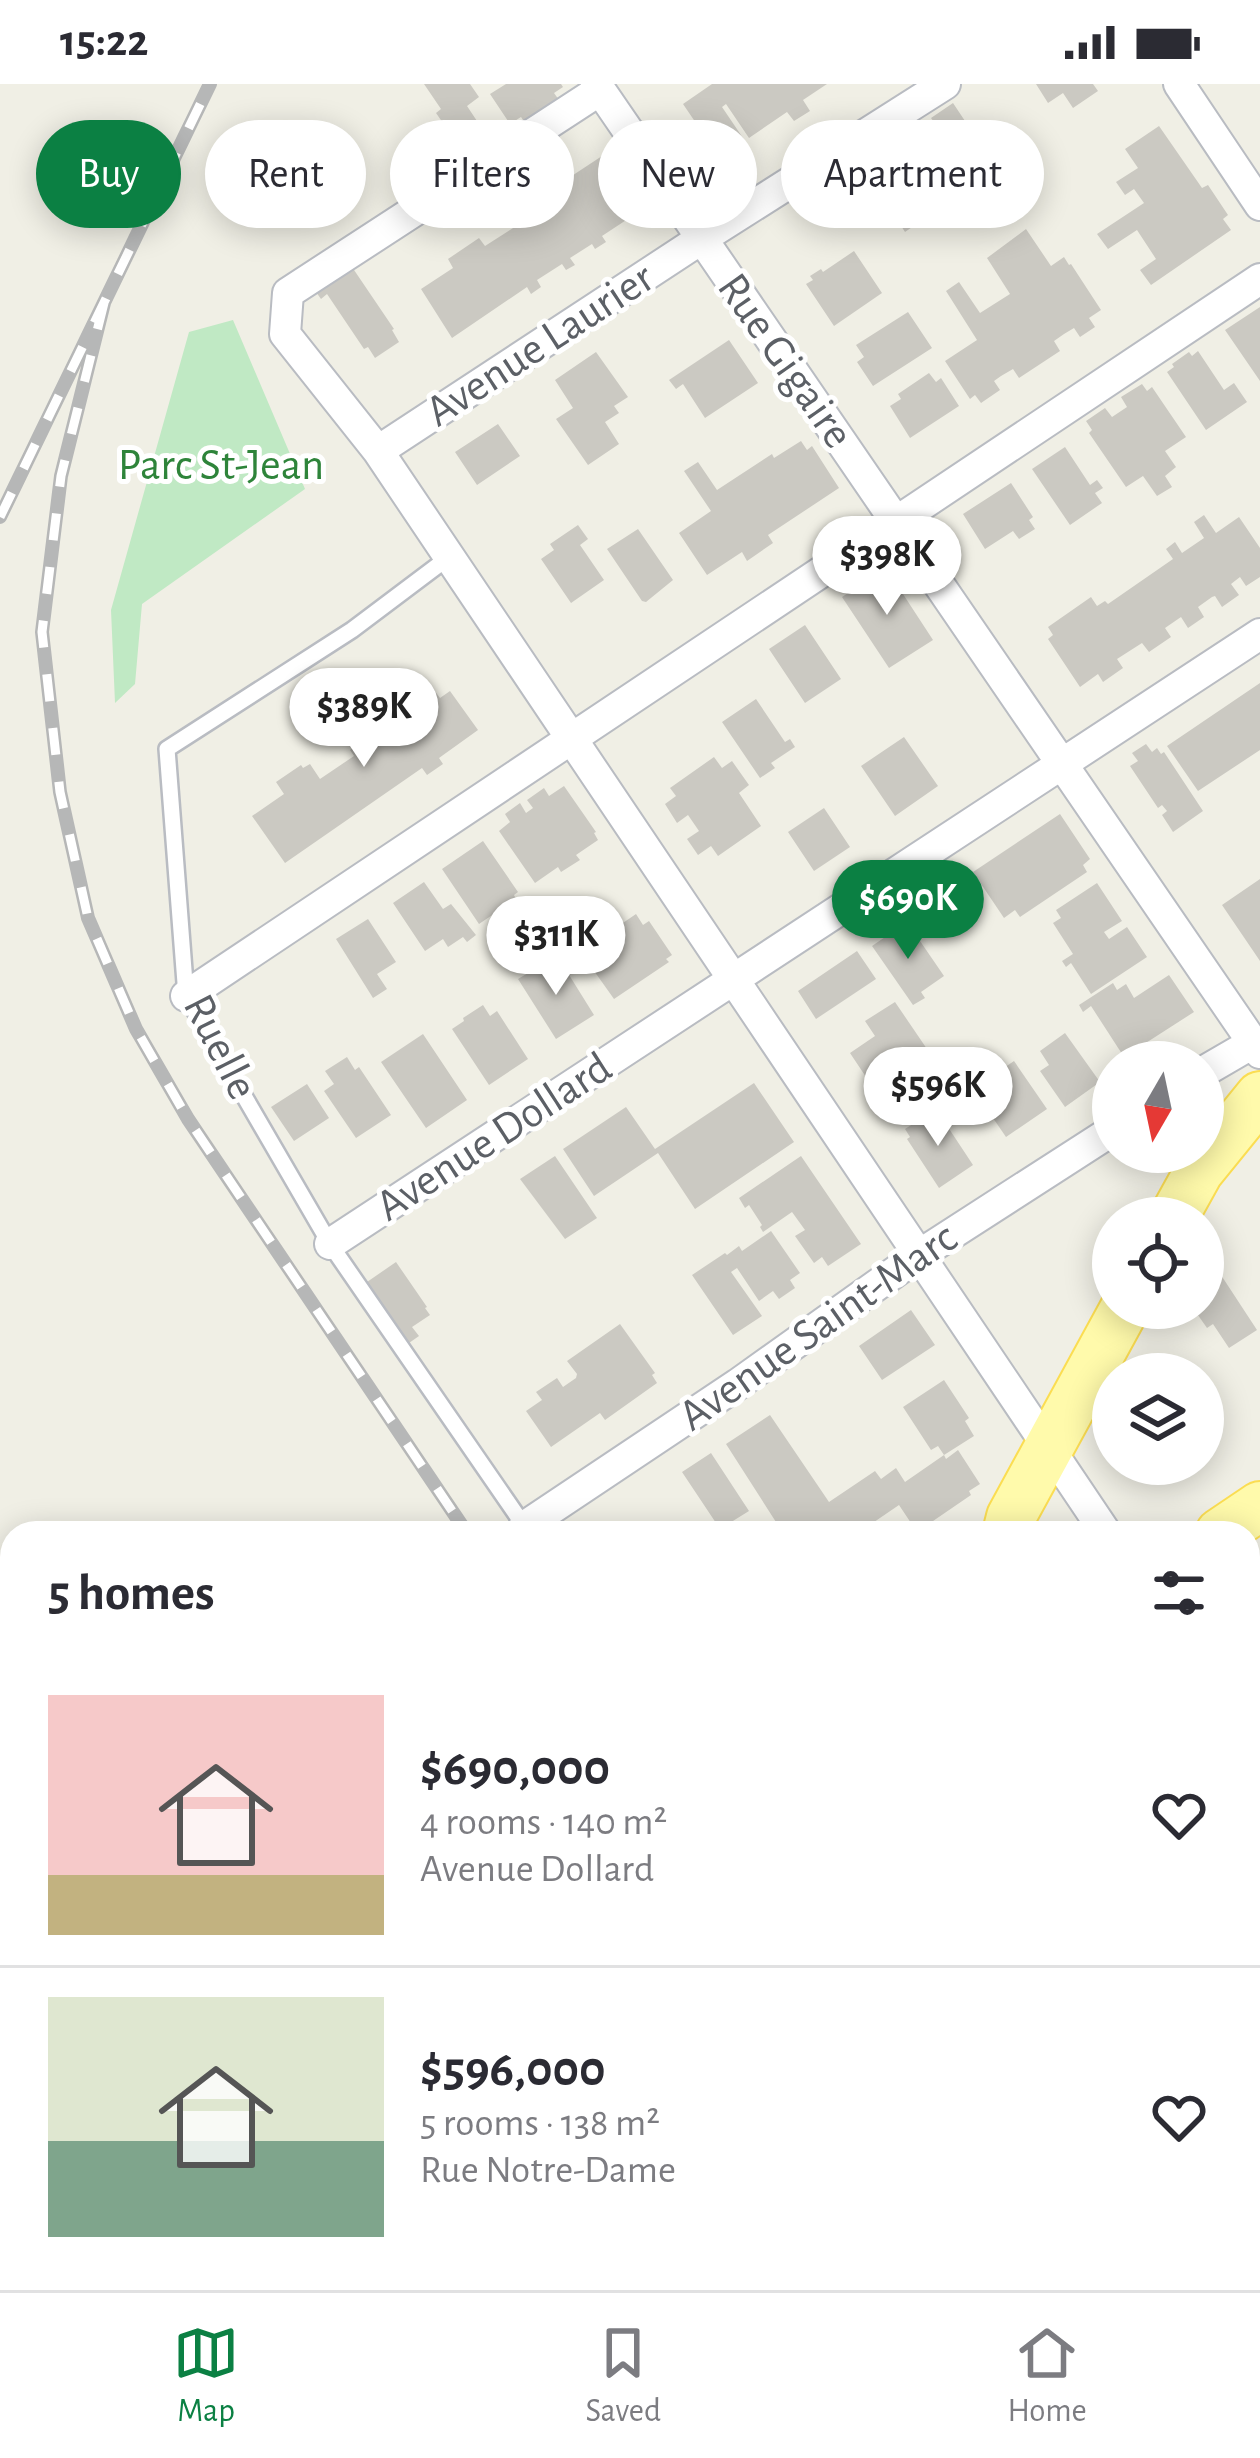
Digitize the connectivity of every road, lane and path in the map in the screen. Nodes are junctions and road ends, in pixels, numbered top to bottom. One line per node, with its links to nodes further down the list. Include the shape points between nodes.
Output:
1 (945, 84): 5 (street, Avenue Laurier)
2 (1179, 84): 4 (street)
3 (598, 87): 5 (street, Rue Gigaire); 7 (street, via 288,293 285,334)
4 (1260, 205)
5 (700, 239): 7 (street, Avenue Laurier); 8 (street, Rue Gigaire)
6 (1260, 279): 8 (street)
7 (378, 451): 9 (street)
8 (895, 522): 11 (street); 12 (street, Rue Gigaire)
9 (449, 557): 11 (street); 14 (lane, Ruelle, via 167,749)
10 (1260, 634): 12 (street, Avenue Dollard)
11 (572, 739): 13 (street); 14 (street)
12 (1061, 764): 13 (street, Avenue Dollard); 15 (street, Rue Gigaire)
13 (734, 979): 20 (street, Avenue Dollard); 21 (street)
14 (186, 996): 20 (lane, Ruelle)
15 (1257, 1048): 16 (street)
16 (1224, 1063)
17 (1260, 1096): 19 (main road)
18 (1092, 1144): 21 (street, Avenue Saint-Marc)
19 (1185, 1197)
20 (330, 1244): 24 (lane, Ruelle)
21 (919, 1255): 23 (street); 25 (street, Avenue Saint-Marc)
22 (1114, 1329): 23 (main road)
23 (1050, 1449): 26 (main road); 27 (street)
24 (520, 1521)
25 (539, 1521)
26 (1010, 1521)
27 (1098, 1521)

